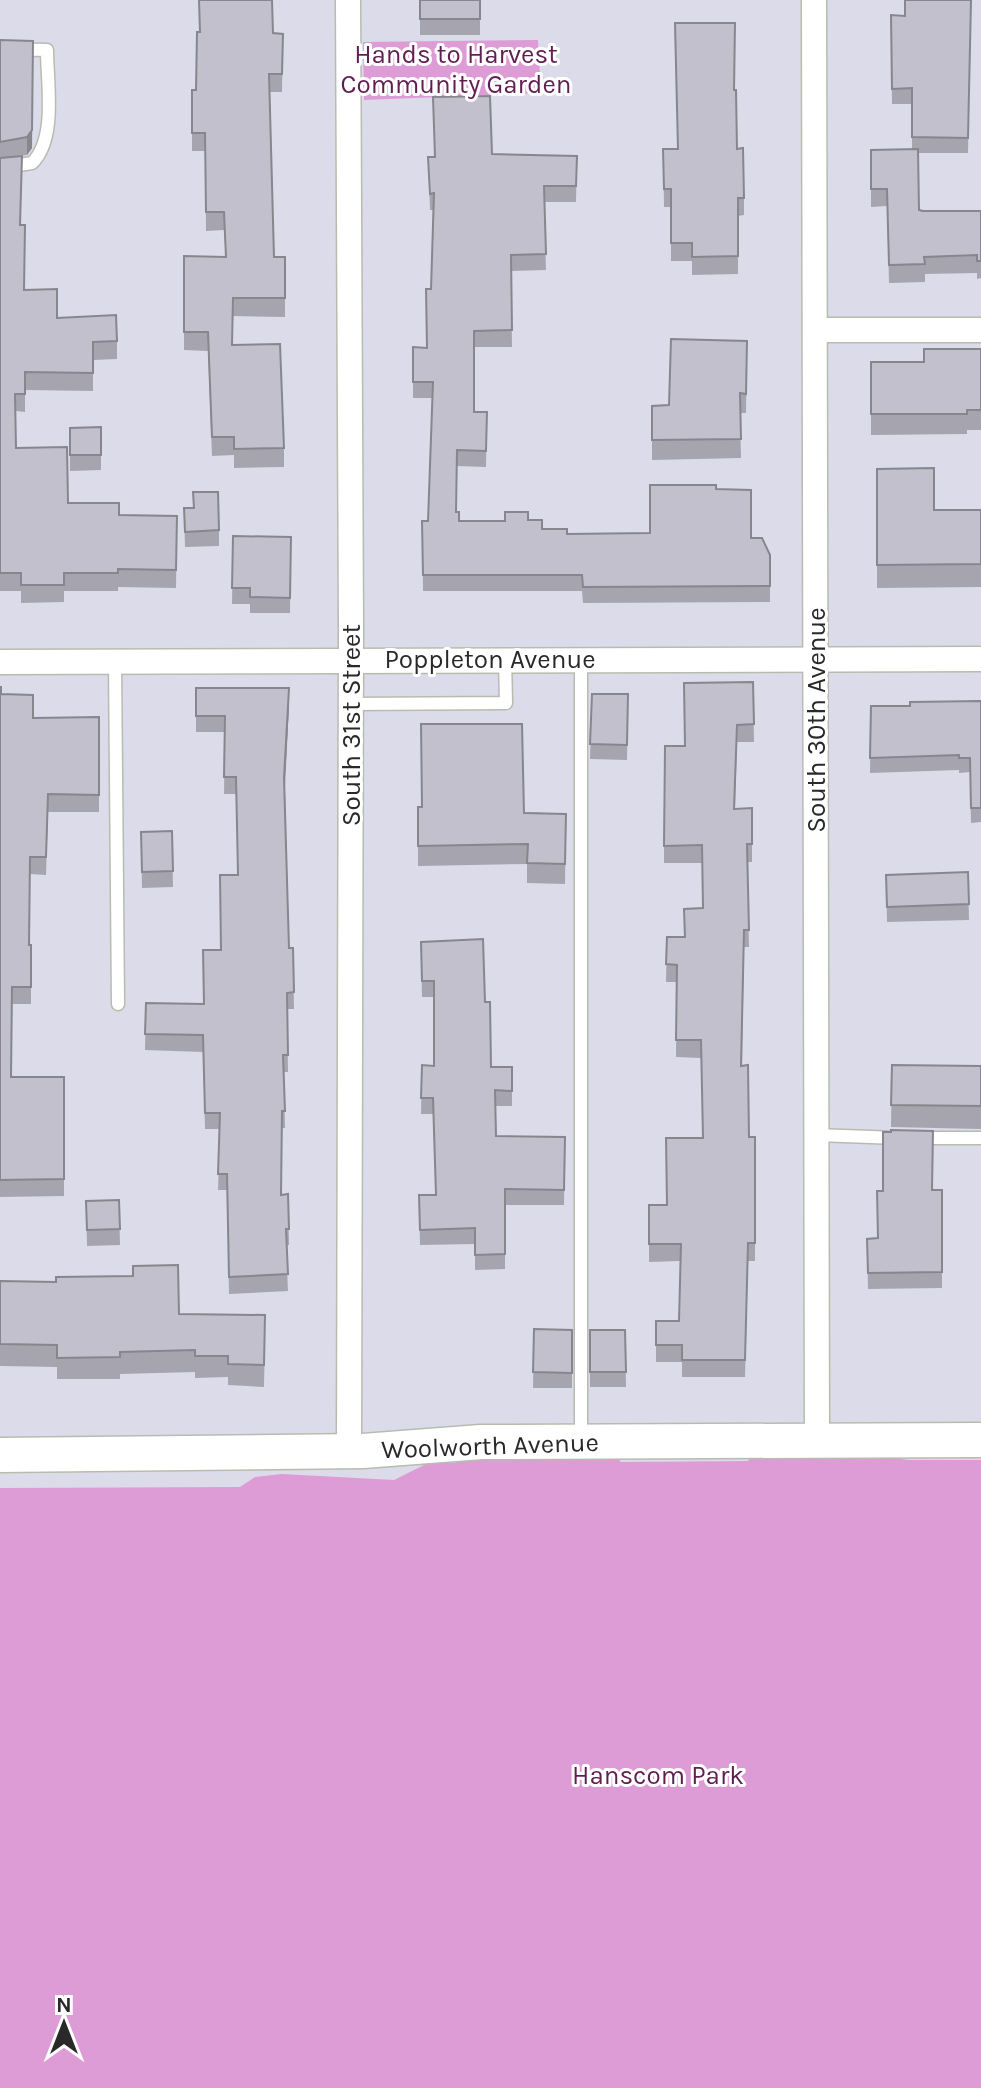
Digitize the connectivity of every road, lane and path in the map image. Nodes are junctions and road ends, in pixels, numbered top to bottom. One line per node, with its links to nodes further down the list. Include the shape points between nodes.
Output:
1 (348, 0): 7 (street, South 31st Street)
2 (814, 0): 5 (street, South 30th Avenue)
3 (0, 49): 4 (lane, via 47,50 48,127 44,147 32,163)
4 (0, 168)
5 (815, 330): 6 (street); 10 (street, South 30th Avenue)
6 (981, 330)
7 (351, 659): 8 (street, Poppleton Avenue); 12 (street, Poppleton Avenue); 14 (street, South 31st Street)
8 (505, 659): 9 (street, Poppleton Avenue); 14 (lane, via 506,703)
9 (581, 659): 10 (street, Poppleton Avenue); 20 (lane)
10 (816, 659): 11 (street, Poppleton Avenue); 16 (street, South 30th Avenue)
11 (981, 659)
12 (115, 661): 13 (street, Poppleton Avenue); 15 (lane)
13 (0, 662)
14 (351, 704): 21 (street, South 31st Street)
15 (118, 1004)
16 (816, 1135): 17 (lane); 18 (street, South 30th Avenue)
17 (981, 1138)
18 (817, 1440): 19 (street, Woolworth Avenue); 20 (street, Woolworth Avenue)
19 (981, 1440)
20 (581, 1441): 21 (street, Woolworth Avenue)
21 (349, 1451): 22 (street, Woolworth Avenue)
22 (0, 1455)

